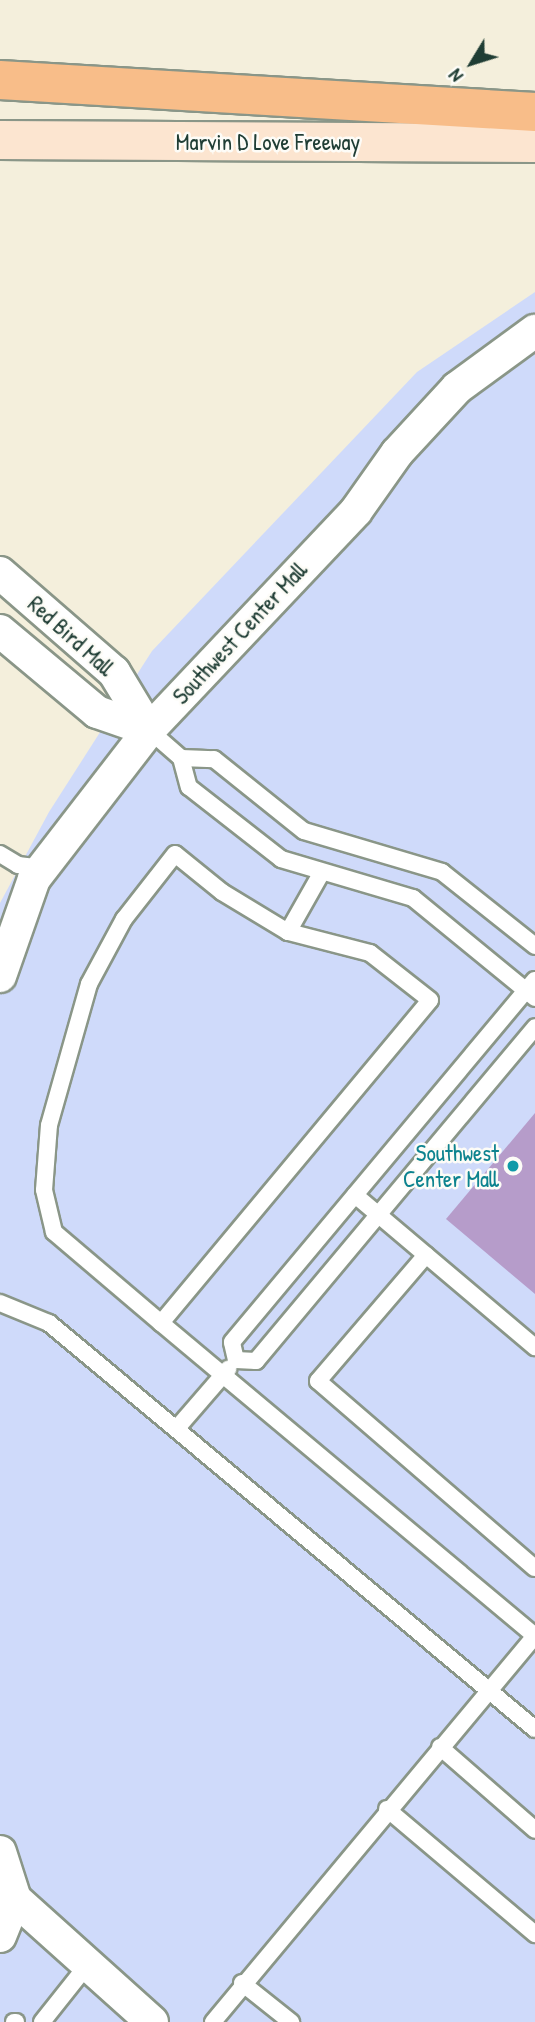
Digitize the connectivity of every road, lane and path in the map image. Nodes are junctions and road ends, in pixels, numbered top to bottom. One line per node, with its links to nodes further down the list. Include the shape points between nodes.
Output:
1 (0, 80): 2 (highway)
2 (535, 112)
3 (0, 140): 4 (main road, Marvin D Love Freeway)
4 (535, 144)
5 (534, 333): 8 (street, Southwest Center Mall, via 457,388 397,453 356,511)
6 (0, 573): 8 (street, Red Bird Mall, via 114,672)
7 (0, 631): 8 (street, Red Bird Mall, via 97,712)
8 (149, 730): 9 (lane); 11 (street, Southwest Center Mall)
9 (181, 758): 12 (lane, via 189,787 281,859); 14 (lane, via 214,759 304,831 442,873)
10 (0, 854): 11 (lane, via 18,866)
11 (43, 868): 15 (street, Southwest Center Mall, via 30,890)
12 (323, 872): 13 (lane); 16 (lane, via 413,898)
13 (288, 932): 22 (lane, via 370,953 430,1000); 22 (lane, via 222,892 175,854 124,919 89,984 49,1125 44,1190 54,1232)
14 (535, 946)
15 (0, 976)
16 (532, 989): 18 (lane)
17 (535, 1027): 19 (lane)
18 (355, 1195): 19 (lane); 24 (lane, via 232,1342)
19 (378, 1215): 20 (lane); 24 (lane, via 257,1361)
20 (426, 1255): 23 (lane); 27 (lane, via 318,1381)
21 (0, 1303): 26 (lane, via 49,1323)
22 (161, 1323): 25 (lane)
23 (535, 1347)
24 (236, 1360): 25 (lane)
25 (223, 1375): 26 (lane); 28 (lane)
26 (178, 1427): 29 (lane)
27 (535, 1568)
28 (535, 1636): 29 (lane)
29 (490, 1691): 30 (lane); 31 (lane)
30 (535, 1729)
31 (440, 1747): 32 (lane); 33 (lane)
32 (387, 1809): 36 (lane); 39 (lane)
33 (535, 1830)
34 (0, 1852): 35 (street)
35 (7, 1901): 37 (street); 38 (street)
36 (535, 1934)
37 (0, 1936)
38 (89, 1963): 40 (lane); 41 (street)
39 (242, 1983): 42 (lane); 43 (lane)
40 (42, 2022)
41 (152, 2022)
42 (213, 2022)
43 (291, 2022)

